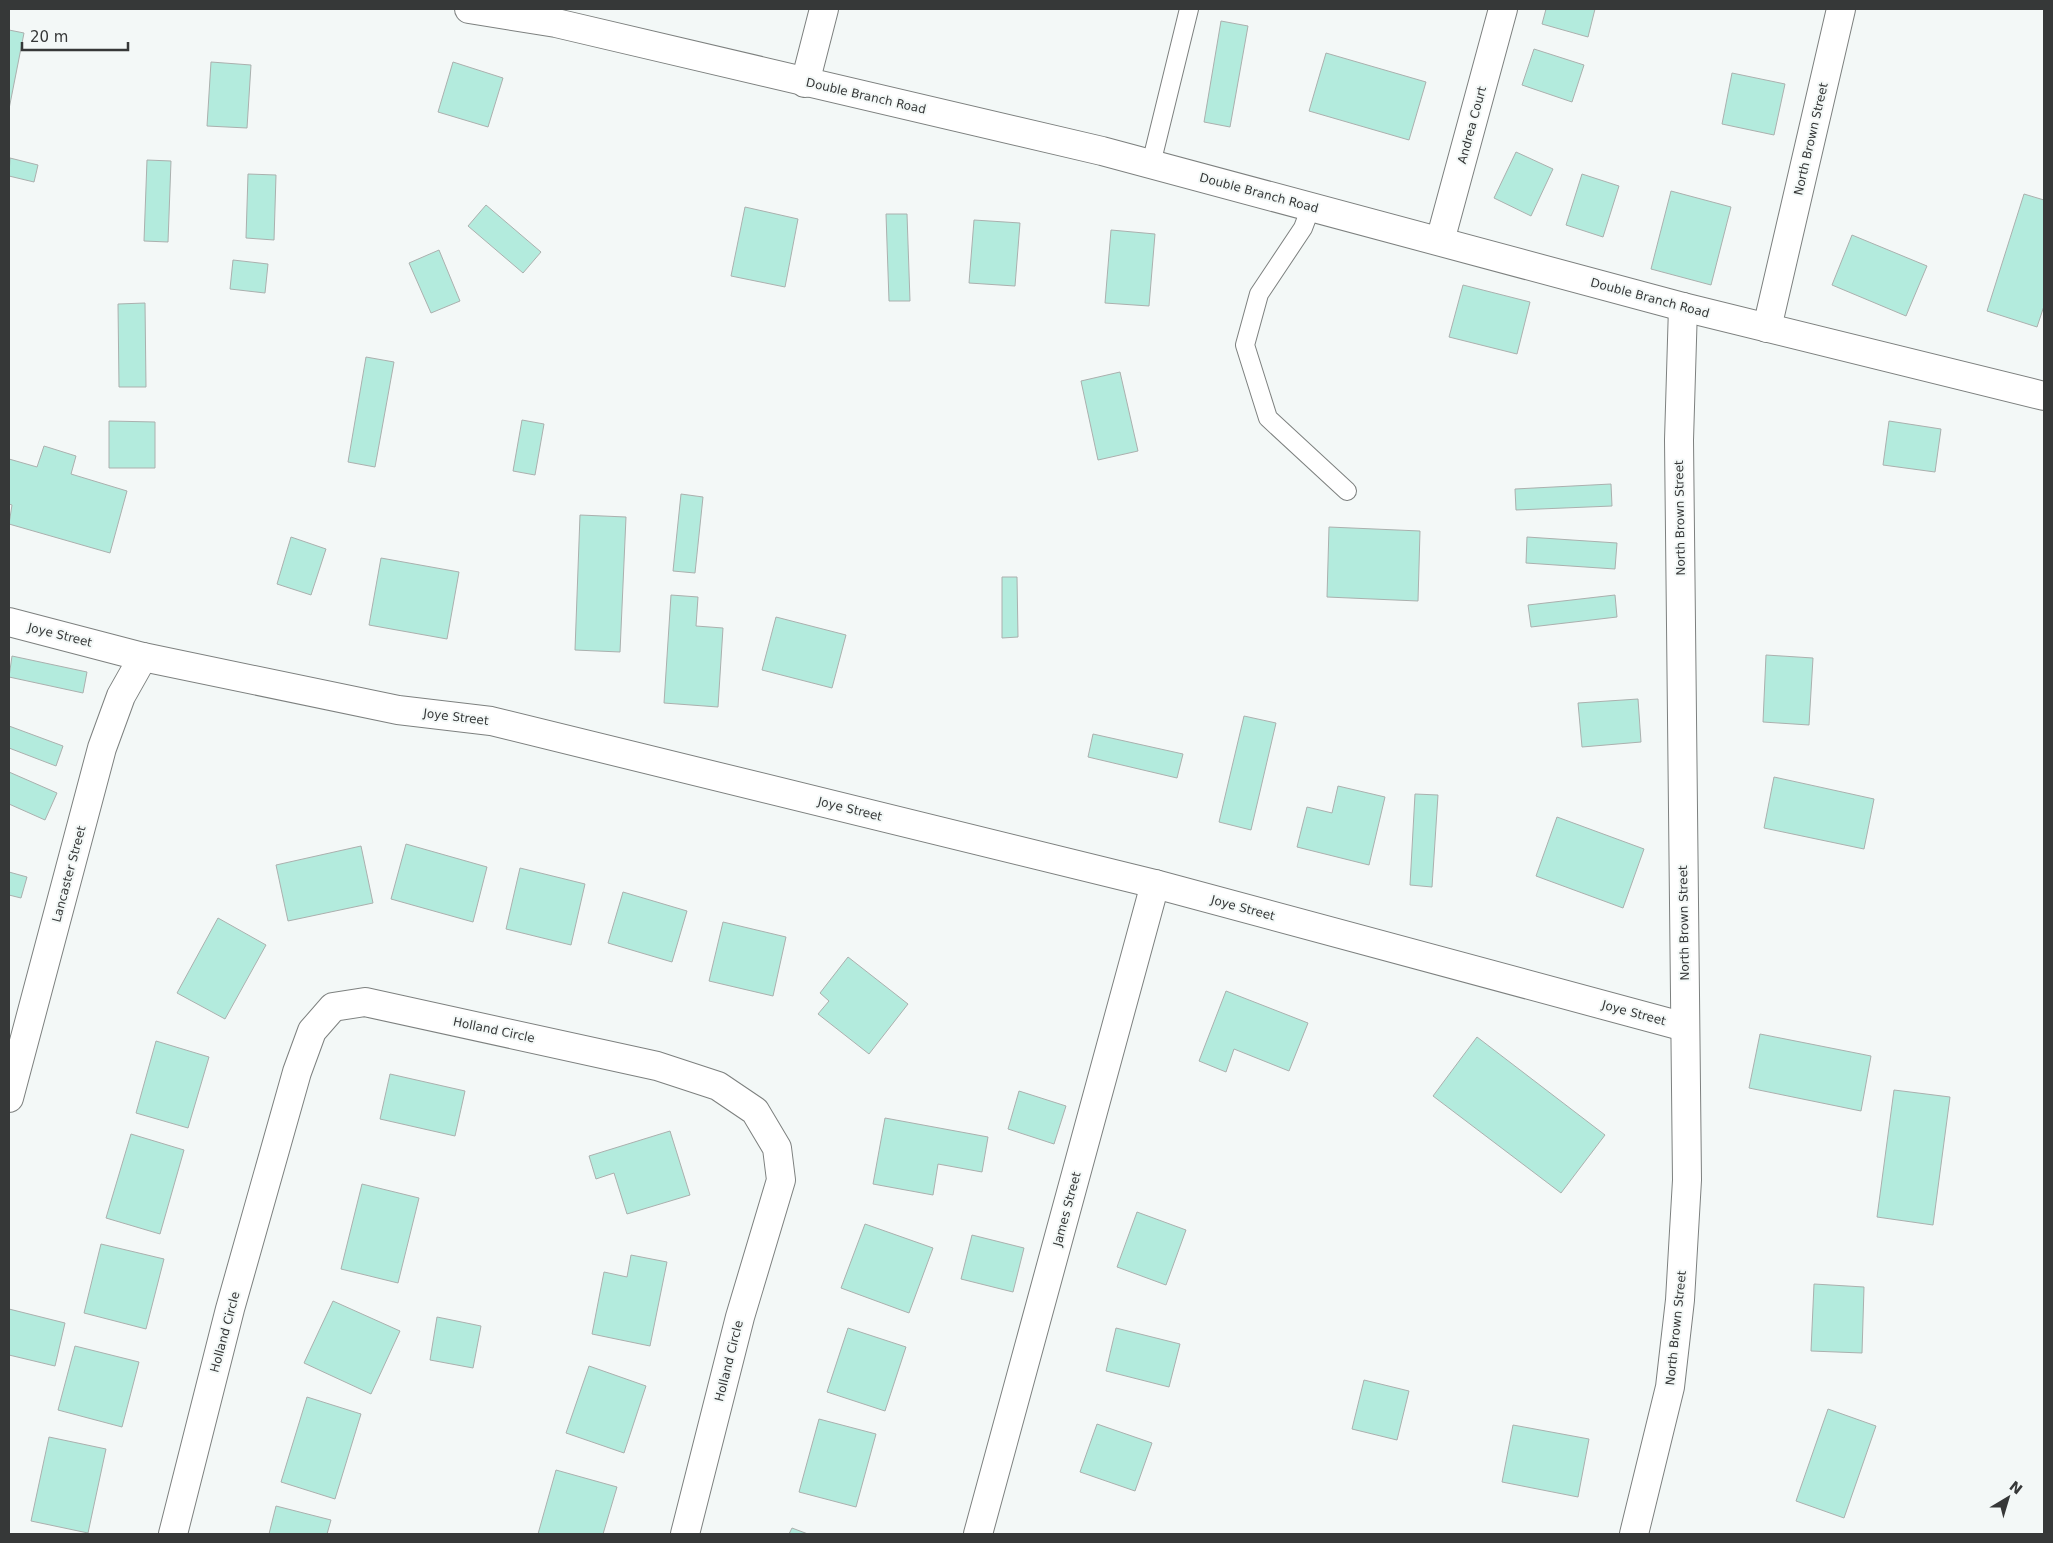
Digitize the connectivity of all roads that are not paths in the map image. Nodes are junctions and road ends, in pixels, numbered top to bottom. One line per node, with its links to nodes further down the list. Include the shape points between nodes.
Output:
1 (469, 9): 6 (street, Double Branch Road, via 556,23)
2 (824, 9): 6 (street)
3 (1189, 9): 7 (lane)
4 (1503, 9): 9 (street, Andrea Court)
5 (1841, 9): 11 (street, North Brown Street)
6 (806, 83): 7 (street, Double Branch Road)
7 (1151, 164): 8 (street, Double Branch Road)
8 (1311, 207): 9 (street, Double Branch Road); 13 (lane, via 1303,228 1259,294 1245,344 1268,418)
9 (1440, 241): 10 (street, Double Branch Road)
10 (1683, 307): 11 (street, Double Branch Road); 17 (street, North Brown Street, via 1679,440)
11 (1767, 328): 12 (street, Double Branch Road)
12 (2044, 396)
13 (1347, 491)
14 (9, 622): 15 (street, Joye Street)
15 (143, 657): 16 (street, Joye Street, via 398,710 491,721); 18 (street, Lancaster Street, via 121,696 102,748)
16 (1155, 884): 17 (street, Joye Street); 21 (street, James Street)
17 (1685, 1027): 22 (street, North Brown Street, via 1687,1180 1680,1300 1670,1387)
18 (9, 1098)
19 (173, 1534): 20 (street, Holland Circle, via 230,1310 296,1072 312,1031 333,1007 365,1002 657,1066 718,1086 755,1111 777,1148 780,1180 740,1317)
20 (685, 1534)
21 (978, 1534)
22 (1634, 1534)

